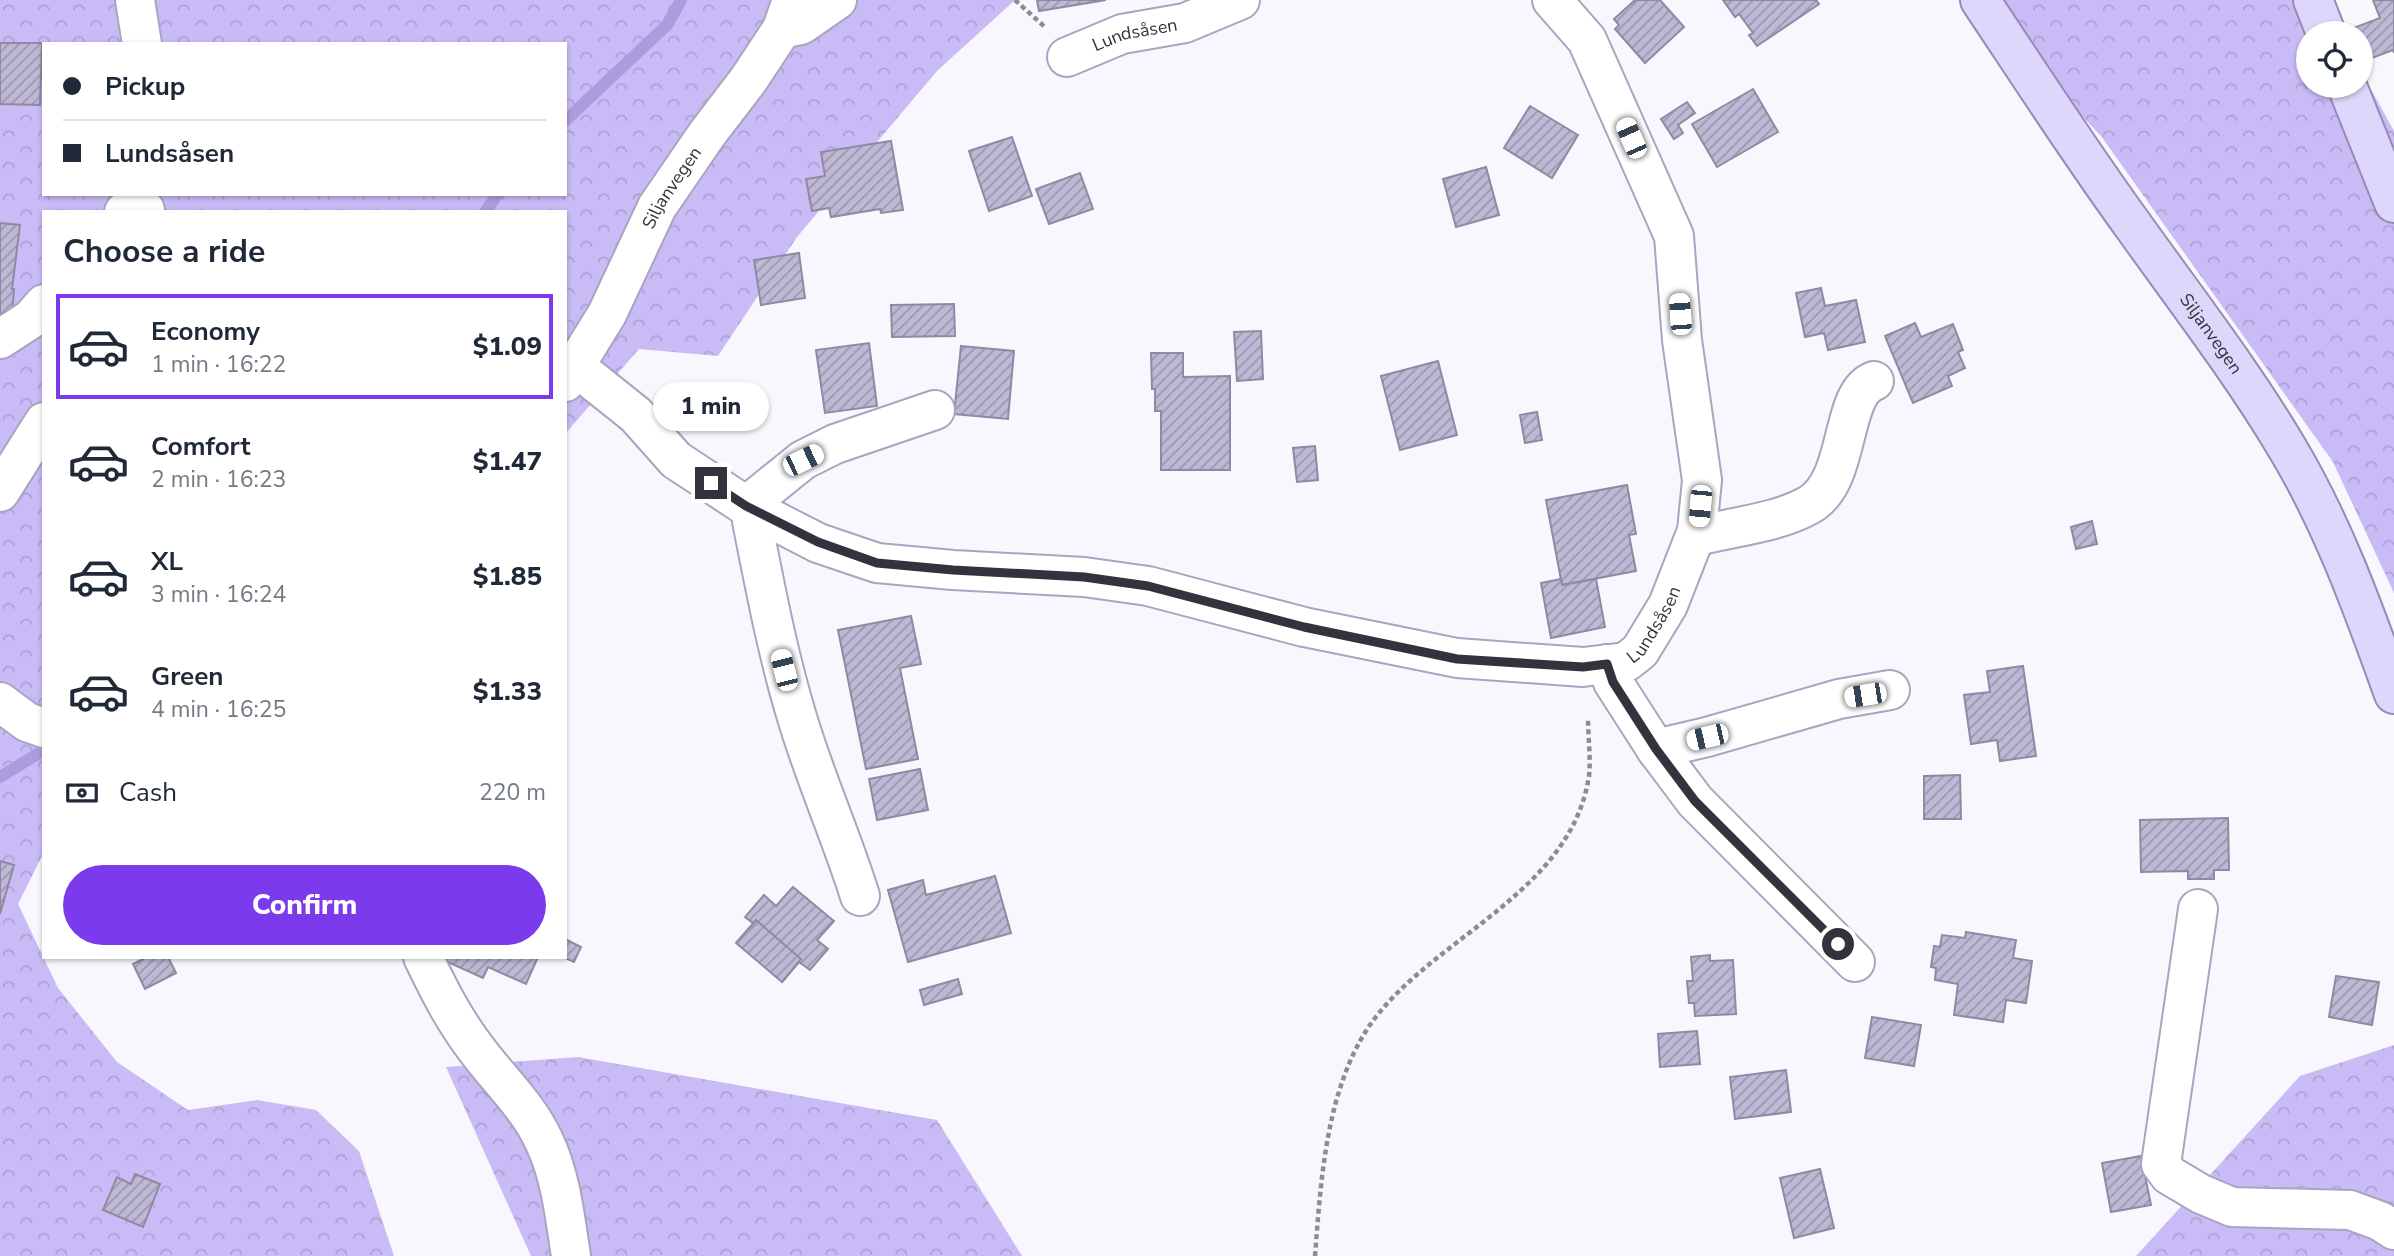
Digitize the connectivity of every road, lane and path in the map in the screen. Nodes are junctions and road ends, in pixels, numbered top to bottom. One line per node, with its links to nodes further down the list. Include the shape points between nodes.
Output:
1 (135, 0): 9 (street)
2 (837, 0): 7 (street, via 801,25)
3 (1240, 0): 10 (street, Lundsåsen, via 1185,23 1122,34)
4 (1552, 0): 21 (street, Lundsåsen, via 1587,40 1674,236 1682,340 1702,480)
5 (1980, 0): 24 (main road, Siljanvegen, via 2286,446 2329,525)
6 (2313, 0): 8 (main road)
7 (787, 15): 15 (street, Siljanvegen, via 749,79 657,207 607,314)
8 (2321, 21)
9 (142, 42)
10 (1068, 57)
11 (2352, 98): 12 (main road)
12 (2394, 203)
13 (42, 306): 14 (street)
14 (0, 339)
15 (569, 376): 20 (street, Lundsåsen, via 591,379 636,415 676,460)
16 (1874, 381): 21 (street, via 1866,384 1854,407 1836,473 1810,505 1705,534)
17 (935, 410): 20 (street, via 835,444 803,460)
18 (42, 425): 19 (street)
19 (0, 492)
20 (752, 509): 22 (street, Lundsåsen, via 818,542 877,563 1084,577 1148,586 1304,627 1457,659 1583,667); 28 (street, via 772,624 796,716)
21 (1697, 531): 22 (street, Lundsåsen, via 1668,605 1640,652 1626,662)
22 (1607, 664): 27 (street, via 1613,682); 34 (path, via 1588,717 1589,776 1576,819 1549,861 1511,900 1403,988 1373,1022 1348,1065 1326,1145)
23 (1890, 690): 27 (street, via 1839,699)
24 (2394, 694)
25 (0, 702): 26 (street)
26 (42, 727)
27 (1656, 749): 31 (street, via 1695,801)
28 (860, 896)
29 (2199, 909): 32 (street, via 2161,1164 2169,1175 2232,1207 2350,1210)
30 (424, 959): 33 (street, via 449,1012 528,1112 543,1139 561,1196)
31 (1855, 962)
32 (2394, 1230)
33 (571, 1256)
34 (1315, 1256)

